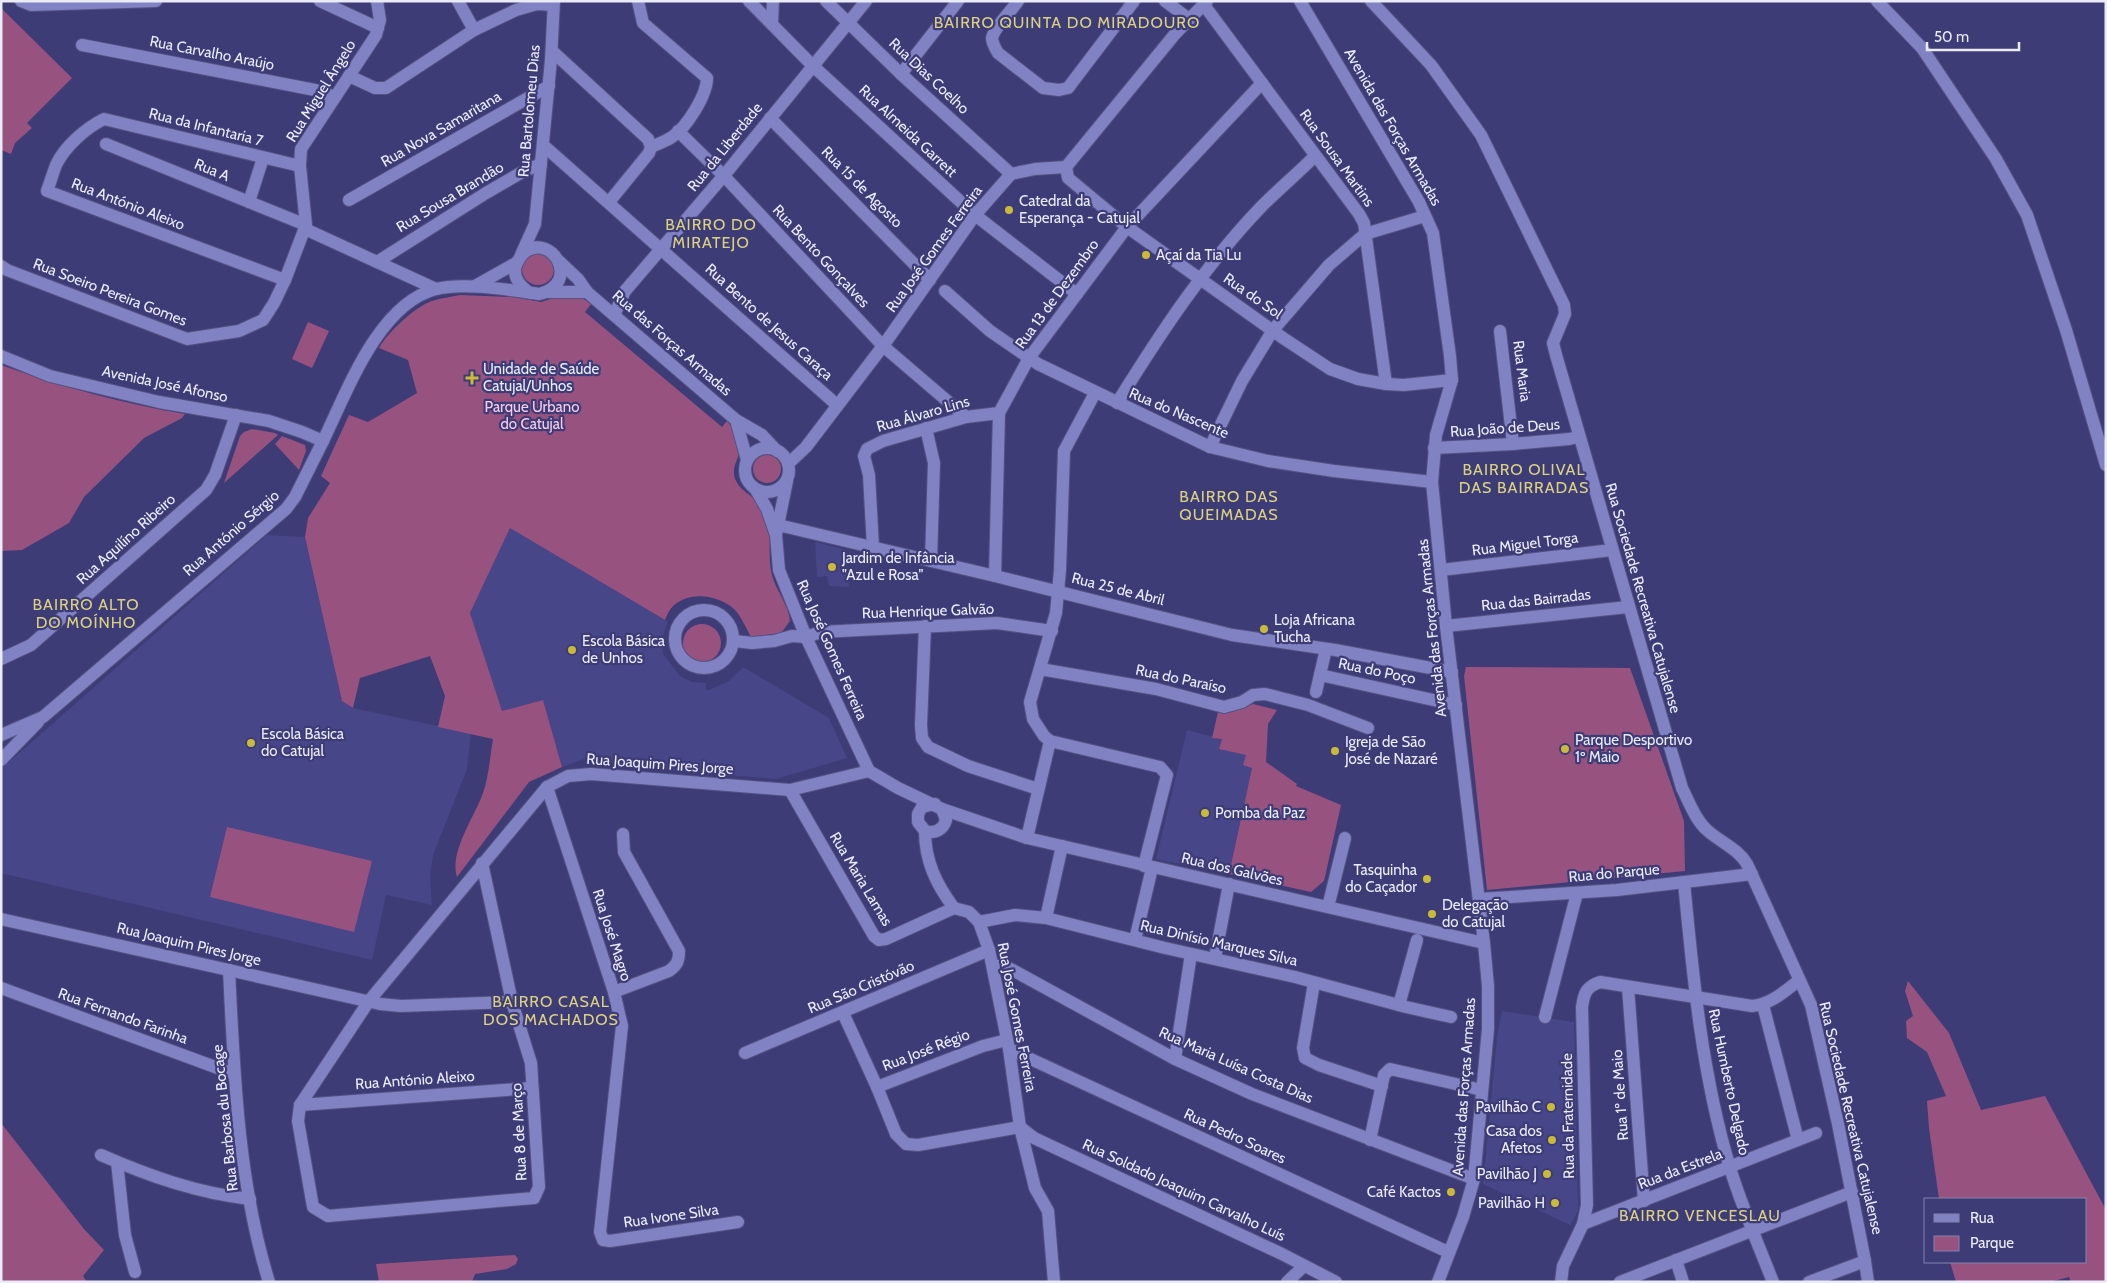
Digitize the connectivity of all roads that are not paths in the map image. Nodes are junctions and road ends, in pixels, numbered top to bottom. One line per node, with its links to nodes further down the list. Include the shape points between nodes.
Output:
1 (21, 1): 2 (street, via 31,6)
2 (156, 1)
3 (320, 1): 23 (street)
4 (377, 1): 23 (street, Rua Miguel Ângelo)
5 (458, 1): 24 (street)
6 (638, 1): 35 (street, via 643,23 707,78 707,88 699,103)
7 (749, 1): 22 (street, Rua Almeida Garrett)
8 (773, 1): 22 (street)
9 (826, 1): 21 (street, Rua Dias Coelho)
10 (866, 1): 21 (street, Rua da Liberdade)
11 (958, 1): 28 (street)
12 (1018, 1): 13 (street, via 995,31 994,45 998,53 1050,90 1068,88)
13 (1134, 1)
14 (1165, 1): 20 (street)
15 (1300, 1): 50 (street, Avenida das Forças Armadas, via 1420,202)
16 (1371, 1): 87 (street, Rua Sociedade Recreativa Catujalense, via 1431,64 1481,135 1564,305 1565,314 1553,343)
17 (1877, 1): 95 (street, via 1922,48 1996,159 2028,215)
18 (553, 3): 24 (street, via 516,10); 26 (street, Rua Bartolomeu Dias)
19 (1206, 3): 20 (street); 30 (street, Rua Sousa Martins)
20 (1189, 19): 43 (street)
21 (848, 22): 27 (street, Rua da Liberdade); 28 (street, Rua Dias Coelho)
22 (772, 24): 27 (street, Rua Almeida Garrett)
23 (378, 28): 29 (street, Rua Miguel Ângelo)
24 (474, 30): 29 (street, via 386,88 375,88)
25 (82, 45): 32 (street, Rua Carvalho Araújo, via 306,88)
26 (552, 51): 31 (street, Rua Bartolomeu Dias); 38 (street, via 648,138)
27 (813, 66): 33 (street, Rua da Liberdade); 49 (street, Rua Almeida Garrett)
28 (901, 74): 44 (street, Rua Dias Coelho)
29 (349, 76): 32 (street, Rua Miguel Ângelo)
30 (1262, 83): 39 (street, Rua Sousa Martins); 53 (street, Rua 13 de Dezembro)
31 (549, 86): 37 (street, Rua Bartolomeu Dias); 46 (street, Rua Nova Samaritana)
32 (336, 97): 42 (street, Rua Miguel Ângelo, via 301,149)
33 (770, 118): 45 (street, Rua da Liberdade); 63 (street, Rua 15 de Agosto)
34 (104, 119): 40 (street, Rua da Infantaria 7); 62 (street, Rua António Aleixo, via 91,126 71,145 57,164 47,191)
35 (678, 131): 38 (street); 45 (street, Rua Bento Gonçalves)
36 (106, 144): 47 (street, Rua A)
37 (543, 145): 41 (street, Rua Bartolomeu Dias); 48 (street, Rua Bento de Jesus Caraça)
38 (651, 147): 48 (street)
39 (1315, 156): 54 (street, Rua Sousa Martins, via 1359,214); 61 (street, via 1262,207)
40 (264, 158): 42 (street, Rua da Infantaria 7); 47 (street)
41 (541, 164): 51 (street, Rua Bartolomeu Dias); 59 (street, Rua Sousa Brandão, via 486,192)
42 (300, 166): 52 (street, Rua Miguel Ângelo)
43 (1066, 167): 44 (street); 53 (street, Rua do Sol, via 1068,178)
44 (1011, 174): 49 (street, Rua José Gomes Ferreira)
45 (724, 176): 55 (street, Rua da Liberdade); 74 (street, Rua Bento Gonçalves)
46 (348, 200)
47 (249, 202): 52 (street, Rua A)
48 (609, 202): 55 (street, Rua Bento de Jesus Caraça)
49 (975, 215): 63 (street, Rua José Gomes Ferreira); 70 (street, Rua Almeida Garrett)
50 (1425, 216): 54 (street); 77 (street, Avenida das Forças Armadas, via 1433,233)
51 (535, 224): 56 (street, Rua Bartolomeu Dias); 57 (street, Rua Bartolomeu Dias)
52 (306, 227): 59 (street); 62 (street, Rua Soeiro Pereira Gomes)
53 (1127, 227): 61 (street, Rua do Sol); 70 (street, Rua 13 de Dezembro)
54 (1365, 234): 72 (street, via 1329,266); 78 (street, Rua Sousa Martins)
55 (662, 248): 71 (street, Rua da Liberdade, via 625,291); 81 (street, Rua Bento de Jesus Caraça)
56 (546, 249): 57 (street, via 528,250); 58 (street)
57 (519, 259): 64 (street, Rua António Sérgio); 69 (street, via 515,272 517,281)
58 (559, 261): 67 (street, via 560,279); 68 (street, Rua das Forças Armadas)
59 (377, 262): 65 (street)
60 (1, 266): 62 (street, Rua Soeiro Pereira Gomes, via 187,339 239,331 263,320)
61 (1201, 279): 72 (street, Rua do Sol); 80 (street, via 1176,311)
62 (285, 280)
63 (930, 280): 74 (street, Rua José Gomes Ferreira)
64 (475, 286): 65 (street, Rua António Sérgio); 69 (street, Rua António Sérgio)
65 (436, 289): 88 (street, Rua António Sérgio, via 403,307 374,338)
66 (945, 291): 76 (street, Rua do Nascente, via 990,332)
67 (548, 292): 68 (street); 69 (street)
68 (587, 292): 71 (street, Rua das Forças Armadas)
69 (530, 293)
70 (1077, 294): 76 (street, Rua 13 de Dezembro)
71 (614, 314): 85 (street, Rua das Forças Armadas)
72 (1273, 330): 78 (street, Rua do Sol, via 1330,369); 90 (street, via 1242,381)
73 (1500, 331): 89 (street, Rua Maria)
74 (884, 346): 81 (street, Rua José Gomes Ferreira); 84 (street, Rua Bento Gonçalves)
75 (1, 356): 83 (street, Avenida José Afonso, via 50,376 159,402)
76 (1030, 358): 79 (street, Rua do Nascente); 82 (street, Rua 13 de Dezembro)
77 (1452, 380): 78 (street, Rua do Sol, via 1404,386); 91 (street, Avenida das Forças Armadas)
78 (1386, 384)
79 (1095, 393): 80 (street, Rua do Nascente); 105 (street, via 1064,451)
80 (1117, 403): 90 (street, Rua do Nascente)
81 (837, 405): 94 (street, Rua José Gomes Ferreira, via 806,447)
82 (999, 413): 84 (street, Rua Álvaro Lins); 104 (street, Rua 13 de Dezembro)
83 (236, 415): 88 (street, Avenida José Afonso, via 269,421); 113 (street, Rua Aquilíno Ribeiro, via 215,475 206,490 31,645)
84 (966, 416): 86 (street, Rua Álvaro Lins)
85 (736, 420): 92 (street, Rua das Forças Armadas, via 762,435); 93 (street)
86 (926, 428): 100 (street, Rua Álvaro Lins, via 882,441 867,449 864,456 869,475); 102 (street, via 934,463)
87 (1578, 436): 89 (street, Rua João de Deus); 101 (street, Rua Sociedade Recreativa Catujalense)
88 (323, 441): 119 (street, Rua António Sérgio, via 296,497 286,509)
89 (1513, 444): 91 (street, Rua João de Deus)
90 (1210, 447): 97 (street, Rua do Nascente, via 1268,461)
91 (1434, 448): 97 (street, Avenida das Forças Armadas)
92 (777, 451): 93 (street, via 757,451); 94 (street)
93 (747, 460): 98 (street, via 747,480)
94 (788, 464): 96 (street)
95 (2106, 465)
96 (786, 481): 98 (street, via 777,490); 99 (street, Rua José Gomes Ferreira)
97 (1432, 482): 103 (street, Avenida das Forças Armadas)
98 (756, 490): 99 (street, Rua José Gomes Ferreira)
99 (777, 530): 100 (street, Rua 25 de Abril); 110 (street, Rua José Gomes Ferreira, via 779,570)
100 (873, 547): 102 (street, Rua 25 de Abril)
101 (1612, 550): 103 (street, Rua Miguel Torga); 106 (street, Rua Sociedade Recreativa Catujalense)
102 (931, 561): 104 (street, Rua 25 de Abril)
103 (1441, 570): 108 (street, Avenida das Forças Armadas)
104 (995, 576): 105 (street, Rua 25 de Abril)
105 (1058, 591): 109 (street); 112 (street, Rua 25 de Abril, via 1232,635)
106 (1628, 607): 108 (street, Rua das Bairradas); 140 (street, Rua Sociedade Recreativa Catujalense, via 1682,788 1692,810 1707,830 1741,855)
107 (924, 626): 109 (street, Rua Henrique Galvão, via 996,623); 110 (street, Rua Henrique Galvão, via 821,632); 127 (street, via 921,725 922,738 928,747 968,766)
108 (1446, 626): 115 (street, Avenida das Forças Armadas)
109 (1052, 631): 114 (street)
110 (806, 637): 111 (street, Rua Henrique Galvão, via 792,636 752,643); 124 (street, Rua José Gomes Ferreira)
111 (734, 641): 111 (street, via 733,632 723,616 704,609 686,615 676,631 675,640 682,658 699,668 709,668 726,659)
112 (1326, 648): 115 (street, Rua 25 de Abril); 116 (street)
113 (1, 659)
114 (1040, 669): 120 (street, Rua do Paraíso, via 1156,689 1224,707 1265,694 1308,705); 122 (street, via 1030,702 1033,719)
115 (1452, 672): 118 (street, Avenida das Forças Armadas)
116 (1320, 675): 117 (street); 118 (street, Rua do Poço)
117 (1316, 692)
118 (1456, 705): 144 (street, Avenida das Forças Armadas)
119 (43, 717): 121 (street, Rua António Sérgio); 123 (street)
120 (1368, 728)
121 (1, 735)
122 (1050, 741): 127 (street); 139 (street, via 1160,767 1166,775)
123 (1, 760)
124 (869, 771): 126 (street); 128 (street, Rua Joaquim Pires Jorge)
125 (547, 787): 128 (street, Rua Joaquim Pires Jorge, via 568,776 590,774); 138 (street, Rua Joaquim Pires Jorge); 162 (street, Rua José Magro)
126 (898, 788): 129 (street); 130 (street)
127 (1038, 789): 135 (street)
128 (790, 790): 146 (street, Rua Maria Lamas, via 879,940)
129 (938, 806): 130 (street, via 922,807); 131 (street, Rua dos Galvões); 132 (street, via 946,816)
130 (918, 814): 133 (street, via 918,822)
131 (975, 821): 132 (street, Rua dos Galvões); 135 (street, Rua dos Galvões)
132 (944, 825): 133 (street, via 934,832)
133 (925, 831): 146 (street, via 925,848 932,875)
134 (624, 834): 162 (street, via 624,852 679,951 679,960 669,971)
135 (1027, 838): 137 (street, Rua dos Galvões)
136 (1345, 838): 145 (street)
137 (1062, 846): 139 (street, Rua dos Galvões); 147 (street)
138 (482, 863): 164 (street, Rua Joaquim Pires Jorge); 165 (street, Rua 8 de Março)
139 (1148, 867): 142 (street, Rua dos Galvões); 150 (street)
140 (1752, 874): 141 (street, Rua do Parque); 158 (street, Rua Sociedade Recreativa Catujalense)
141 (1684, 882): 143 (street, Rua do Parque); 163 (street, Rua Humberto Delgado)
142 (1229, 884): 145 (street, Rua dos Galvões); 155 (street)
143 (1577, 893): 144 (street, Rua do Parque); 170 (street)
144 (1479, 898): 152 (street, Avenida das Forças Armadas)
145 (1328, 907): 152 (street, Rua dos Galvões)
146 (954, 908): 149 (street, via 970,912)
147 (1046, 918): 149 (street, Rua Dinísio Marques Silva, via 1015,915); 150 (street, Rua Dinísio Marques Silva)
148 (1, 919): 157 (street, Rua Joaquim Pires Jorge)
149 (979, 922): 153 (street, Rua José Gomes Ferreira)
150 (1135, 940): 154 (street, Rua Dinísio Marques Silva)
151 (1417, 940): 166 (street)
152 (1484, 944): 178 (street, Avenida das Forças Armadas, via 1488,1029)
153 (990, 950): 156 (street, Rua José Gomes Ferreira); 168 (street, Rua São Cristóvão)
154 (1191, 954): 155 (street, Rua Dinísio Marques Silva); 173 (street)
155 (1215, 958): 159 (street, Rua Dinísio Marques Silva)
156 (993, 965): 171 (street, Rua José Gomes Ferreira); 173 (street, Rua Maria Luísa Costa Dias, via 1007,967)
157 (229, 970): 164 (street, Rua Joaquim Pires Jorge); 174 (street, Rua Barbosa du Bocage)
158 (1798, 981): 167 (street); 188 (street, Rua Sociedade Recreativa Catujalense, via 1811,1005)
159 (1314, 982): 166 (street, Rua Dinísio Marques Silva); 176 (street, via 1303,1048 1305,1058)
160 (1628, 987): 163 (street); 190 (street, Rua 1º de Maio); 192 (street, Rua da Fraternidade, via 1600,982 1584,992 1587,1205)
161 (1, 988): 174 (street, Rua Fernando Farinha)
162 (614, 992): 194 (street, Rua José Magro, via 622,1026 600,1232 603,1240)
163 (1695, 997): 167 (street); 186 (street, Rua Humberto Delgado, via 1706,1067)
164 (369, 1001): 165 (street, via 401,1006); 179 (street, Rua Joaquim Pires Jorge)
165 (512, 1002): 177 (street, Rua 8 de Março, via 532,1064)
166 (1399, 1005): 169 (street, Rua Dinísio Marques Silva)
167 (1763, 1005): 183 (street)
168 (844, 1012): 172 (street, Rua São Cristóvão); 175 (street, Rua José Régio)
169 (1450, 1017)
170 (1544, 1017)
171 (1008, 1045): 175 (street, Rua José Régio, via 983,1046); 180 (street, Rua José Gomes Ferreira); 195 (street, Rua Pedro Soares)
172 (746, 1053)
173 (1175, 1059): 182 (street, Rua Maria Luísa Costa Dias, via 1252,1094)
174 (234, 1074): 189 (street, Rua Barbosa du Bocage)
175 (877, 1086): 180 (street, via 896,1134 906,1144 918,1145)
176 (1382, 1086): 178 (street, via 1384,1075 1390,1069); 182 (street)
177 (532, 1088): 179 (street, Rua António Aleixo); 179 (street, Rua 8 de Março, via 539,1187 534,1198 328,1216 313,1207 298,1121)
178 (1482, 1090): 187 (street, Avenida das Forças Armadas)
179 (300, 1104)
180 (1020, 1127): 198 (street, Rua Soldado Joaquim Carvalho Luís, via 1034,1138); 202 (street, Rua José Gomes Ferreira, via 1035,1188 1048,1211)
181 (1816, 1133): 183 (street, Rua da Estrela)
182 (1370, 1140): 187 (street, Rua Maria Luísa Costa Dias)
183 (1798, 1140): 186 (street, Rua da Estrela)
184 (101, 1155): 185 (street)
185 (117, 1162): 189 (street, via 190,1188); 199 (street, via 125,1235)
186 (1730, 1168): 190 (street, Rua da Estrela); 193 (street, Rua Humberto Delgado)
187 (1474, 1178): 195 (street, Avenida das Forças Armadas, via 1464,1217)
188 (1852, 1192): 193 (street); 197 (street, Rua Sociedade Recreativa Catujalense)
189 (250, 1199): 201 (street, Rua Barbosa du Bocage)
190 (1644, 1201): 192 (street, Rua da Estrela)
191 (738, 1222): 194 (street, Rua Ivone Silva)
192 (1583, 1224): 206 (street, Rua da Fraternidade, via 1563,1266)
193 (1753, 1231): 196 (street); 209 (street, Rua Humberto Delgado)
194 (610, 1242)
195 (1448, 1252): 205 (street, Avenida das Forças Armadas)
196 (1676, 1260): 207 (street); 208 (street)
197 (1865, 1261): 200 (street); 211 (street, Rua Sociedade Recreativa Catujalense)
198 (1304, 1266): 203 (street); 204 (street, Rua Soldado Joaquim Carvalho Luís)
199 (135, 1272)
200 (1826, 1279): 210 (street)
201 (269, 1282)
202 (1054, 1282)
203 (1287, 1282)
204 (1336, 1282)
205 (1438, 1282)
206 (1561, 1282)
207 (1620, 1282)
208 (1683, 1282)
209 (1774, 1282)
210 (1809, 1282)
211 (1868, 1282)

